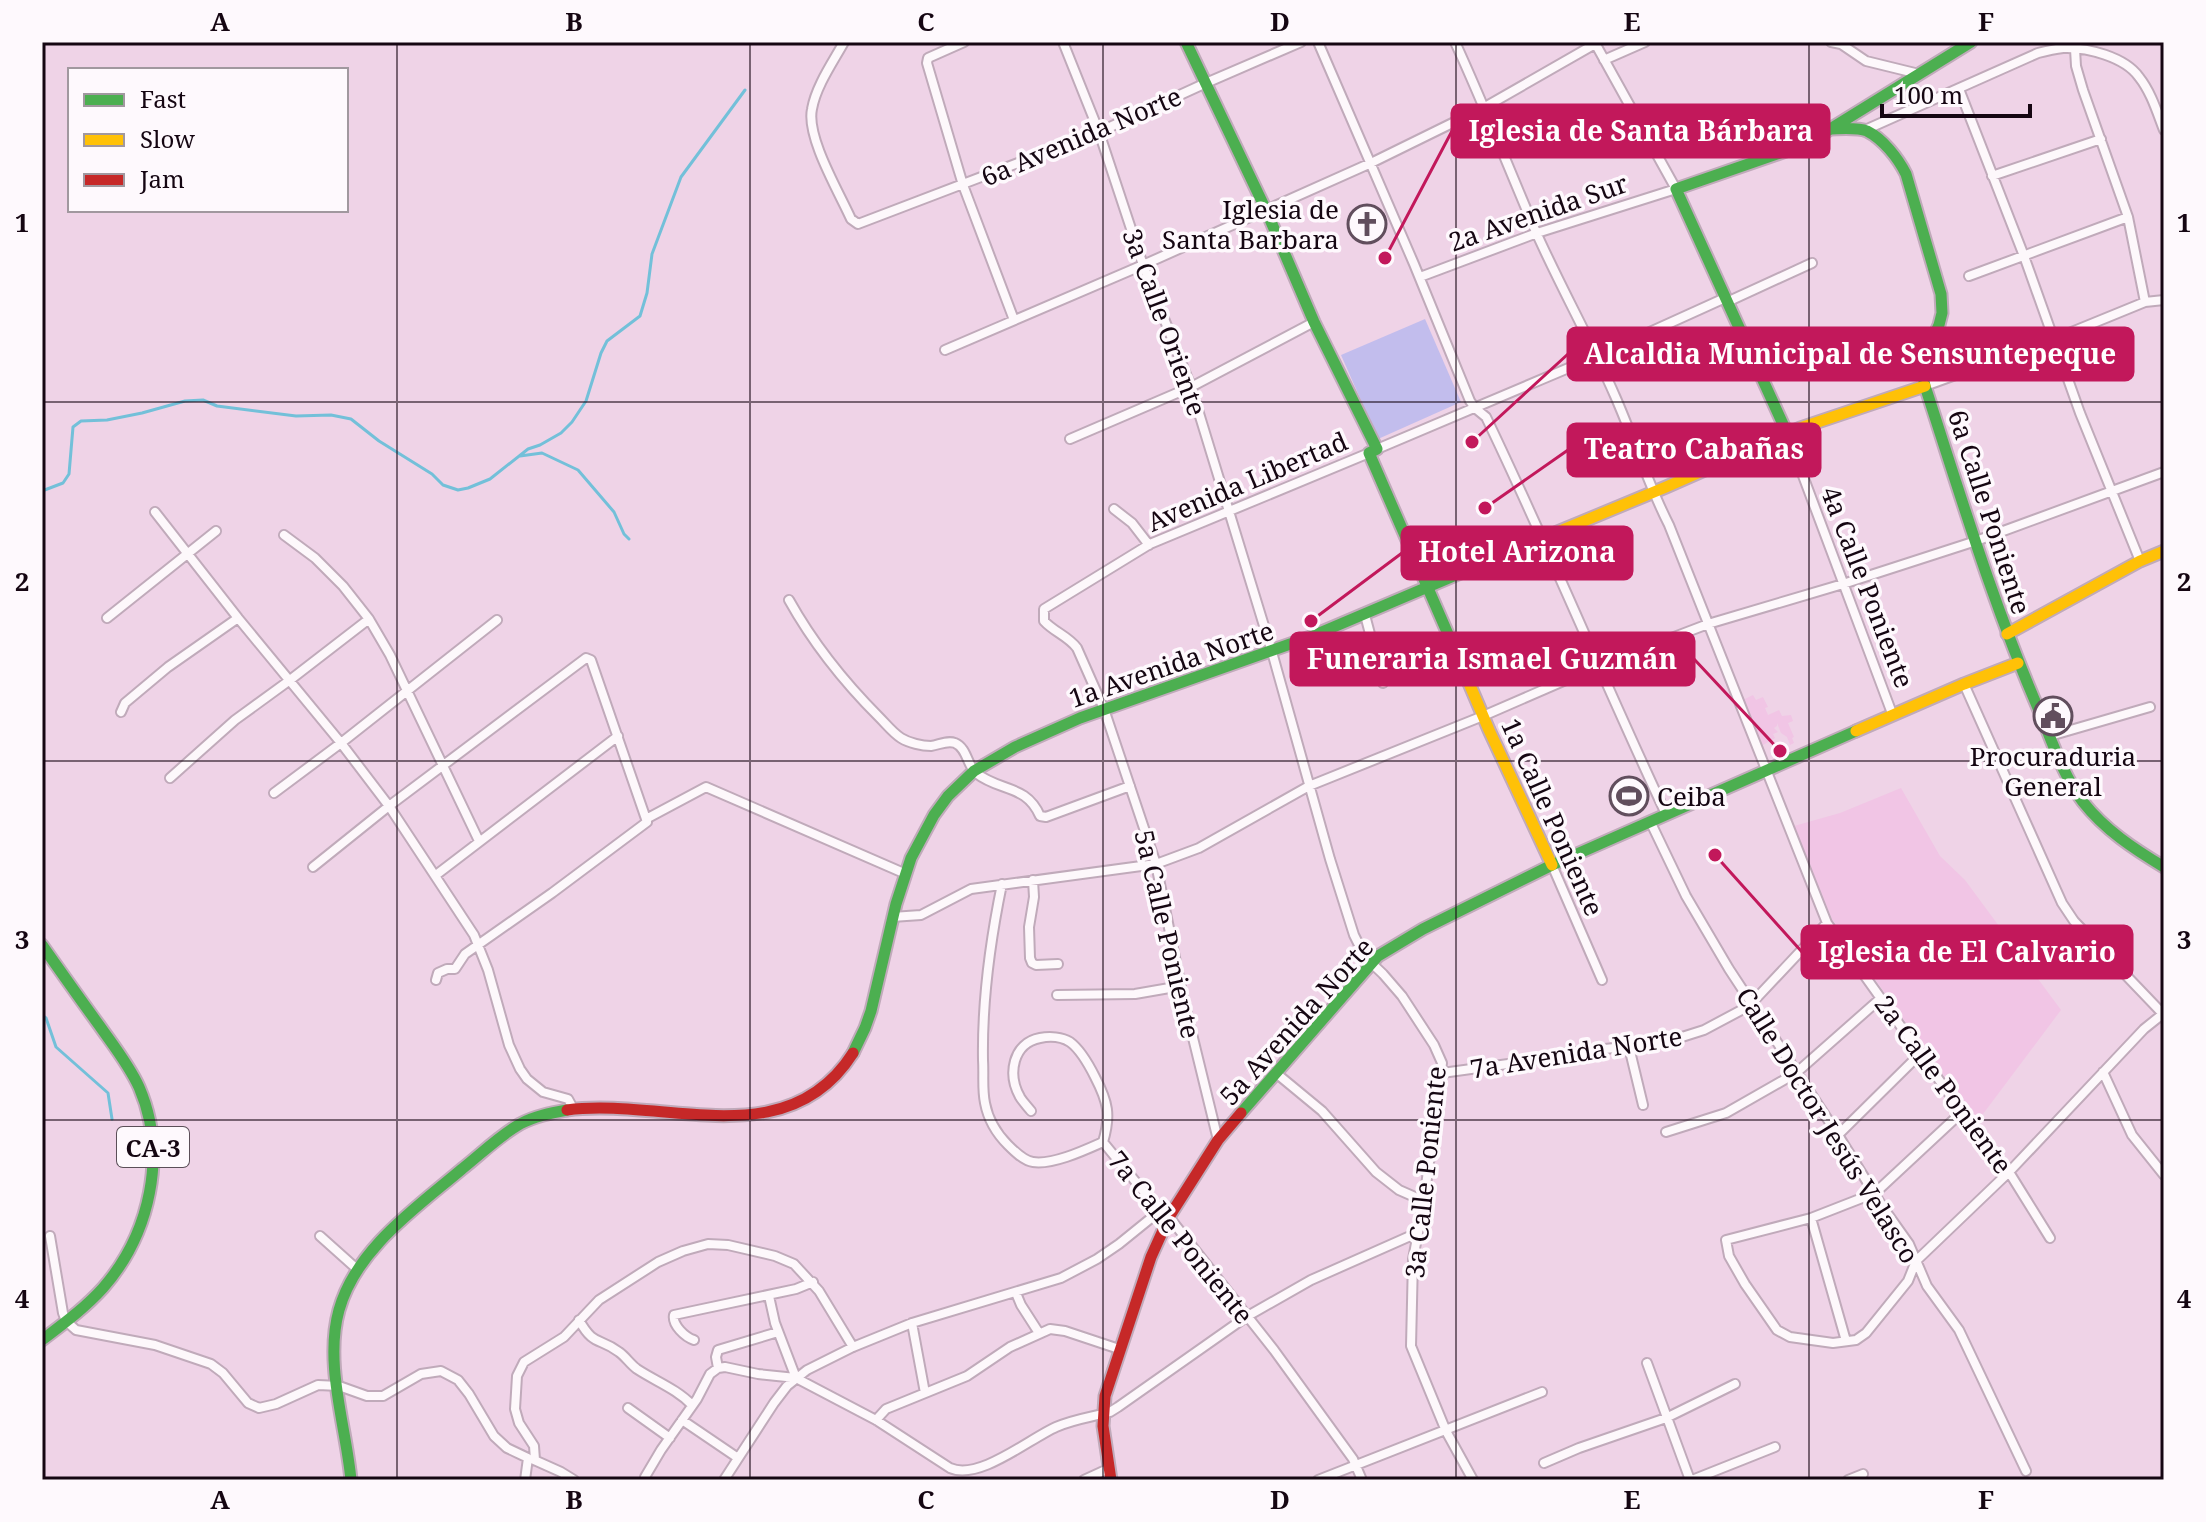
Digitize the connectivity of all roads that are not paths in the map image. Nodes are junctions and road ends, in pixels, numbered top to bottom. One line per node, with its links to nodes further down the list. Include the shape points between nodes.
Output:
1 (844, 42): 25 (street, 6a Avenida Norte, via 817,96 812,125 851,219 858,224)
2 (964, 42): 25 (street, via 927,63)
3 (1063, 42): 21 (street, 3a Calle Oriente)
4 (1186, 42): 15 (street, 1a Calle Poniente)
5 (1301, 42): 15 (street, 6a Avenida Norte)
6 (1318, 42): 23 (street)
7 (1455, 42): 17 (street, 2a Calle Poniente)
8 (1645, 42): 13 (street)
9 (1831, 42): 14 (street, via 1866,61)
10 (1971, 42): 14 (street, 2a Avenida Sur)
11 (1595, 43): 13 (street); 17 (street)
12 (2075, 49): 16 (street, via 2038,53); 20 (street, via 2121,62 2138,75); 22 (street)
13 (1604, 60): 26 (street)
14 (1919, 74): 18 (street, 2a Avenida Sur)
15 (1206, 83): 21 (street, 6a Avenida Norte); 27 (street, 1a Calle Poniente)
16 (1959, 89): 19 (street); 24 (street)
17 (1485, 107): 23 (street); 29 (street, 2a Calle Poniente)
18 (1828, 129): 19 (street); 26 (street, 2a Avenida Sur, via 1806,144)
19 (1865, 130): 43 (street, 6a Calle Poniente, via 1891,152 1906,174 1941,294 1939,325 1921,365)
20 (2164, 130)
21 (1099, 132): 25 (street, 6a Avenida Norte); 32 (street, 3a Calle Oriente)
22 (2101, 139): 24 (street); 28 (street)
23 (1371, 163): 27 (street); 34 (street)
24 (1992, 176): 30 (street)
25 (963, 185): 38 (street)
26 (1676, 189): 29 (street, 2a Avenida Sur); 35 (street, 4a Calle Poniente)
27 (1266, 210): 32 (street); 39 (street, 1a Calle Poniente)
28 (2128, 217): 30 (street); 37 (street)
29 (1537, 233): 34 (street, 2a Avenida Sur); 42 (street, 2a Calle Poniente)
30 (2024, 256): 33 (street); 40 (street)
31 (1812, 263): 35 (street, Avenida Libertad)
32 (1143, 265): 38 (street); 44 (street, 3a Calle Oriente)
33 (1969, 276)
34 (1420, 277): 45 (street)
35 (1726, 300): 42 (street, Avenida Libertad); 46 (street, 4a Calle Poniente)
36 (2164, 300): 37 (street)
37 (2145, 302): 40 (street)
38 (1014, 320): 41 (street)
39 (1314, 322): 44 (street); 48 (street, 1a Calle Poniente)
40 (2052, 340): 43 (street); 50 (street)
41 (945, 350)
42 (1597, 356): 45 (street, Avenida Libertad); 51 (street, 2a Calle Poniente)
43 (1925, 386): 46 (street, 1a Avenida Norte); 58 (street, 6a Calle Poniente)
44 (1191, 387): 47 (street); 54 (street, 3a Calle Oriente)
45 (1475, 408): 48 (street, Avenida Libertad); 57 (street, via 1486,417)
46 (1787, 433): 51 (street, 1a Avenida Norte); 63 (street, 4a Calle Poniente)
47 (1070, 439)
48 (1373, 451): 54 (street, Avenida Libertad); 64 (street, 1a Calle Poniente)
49 (2164, 472): 50 (street)
50 (2110, 490): 58 (street); 62 (street)
51 (1653, 492): 57 (street, 1a Avenida Norte); 72 (street, 2a Calle Poniente)
52 (1114, 509): 59 (street)
53 (155, 512): 61 (street)
54 (1229, 512): 59 (street, Avenida Libertad); 74 (street, 3a Calle Poniente)
55 (216, 531): 61 (street)
56 (284, 535): 70 (street, via 315,558)
57 (1543, 537): 64 (street, 1a Avenida Norte); 76 (street)
58 (1976, 541): 63 (street); 73 (street, 6a Calle Poniente)
59 (1149, 545): 66 (street, Avenida Libertad)
60 (2164, 551): 62 (street)
61 (188, 555): 68 (street); 69 (street)
62 (2140, 561): 73 (street)
63 (1843, 584): 72 (street); 85 (street, 4a Calle Poniente)
64 (1429, 589): 67 (street, 1a Avenida Norte); 84 (street, 1a Calle Poniente)
65 (789, 600): 90 (street, via 822,652 901,738 931,746 955,743)
66 (1044, 609): 82 (street, 5a Calle Poniente, via 1044,621 1077,648)
67 (1365, 615): 74 (street, 1a Avenida Norte); 78 (street)
68 (107, 618)
69 (238, 618): 77 (street); 83 (street, via 168,667)
70 (369, 619): 77 (street); 80 (street)
71 (497, 620): 80 (street)
72 (1708, 624): 76 (street); 91 (street, 2a Calle Poniente)
73 (2007, 634): 75 (street, 6a Calle Poniente)
74 (1272, 652): 82 (street, 1a Avenida Norte); 94 (street, 3a Calle Poniente)
75 (2018, 663): 79 (street, 5a Avenida Norte); 87 (street, 6a Calle Poniente)
76 (1598, 666): 84 (street); 97 (street)
77 (290, 680): 88 (street); 92 (street)
78 (1383, 683)
79 (1964, 684): 85 (street, 5a Avenida Norte); 121 (street, via 2062,903)
80 (408, 691): 88 (street); 89 (street)
81 (2150, 707): 87 (street)
82 (1104, 709): 90 (street, 1a Avenida Norte); 93 (street, 5a Calle Poniente)
83 (121, 712)
84 (1483, 716): 94 (street); 102 (street, 1a Calle Poniente)
85 (1893, 716): 91 (street, 5a Avenida Norte)
86 (618, 736): 89 (street, via 586,658); 98 (street); 100 (street)
87 (2050, 736): 104 (street, 6a Calle Poniente, via 2082,803 2107,829)
88 (341, 743): 95 (street); 96 (street)
89 (444, 766): 96 (street); 100 (street)
90 (973, 771): 93 (street, via 1028,797 1046,817); 105 (street, 1a Avenida Norte, via 941,802)
91 (1768, 771): 97 (street, 5a Avenida Norte); 110 (street, 2a Calle Poniente)
92 (170, 778)
93 (1130, 786): 101 (street, 5a Calle Poniente)
94 (1309, 786): 101 (street, via 1199,848); 114 (street, 3a Calle Poniente, via 1354,935)
95 (274, 793)
96 (389, 806): 103 (street); 106 (street)
97 (1666, 814): 99 (street, 5a Avenida Norte)
98 (646, 819): 105 (street, via 706,787); 112 (street)
99 (1650, 821): 102 (street, 5a Avenida Norte); 120 (street, Calle Doctor Jesús Velasco, via 1686,896)
100 (479, 841): 106 (street)
101 (1156, 864): 107 (street); 117 (street, 5a Calle Poniente)
102 (1552, 865): 114 (street, 5a Avenida Norte, via 1423,929); 116 (street, 1a Calle Poniente)
103 (313, 867)
104 (2164, 867)
105 (906, 874): 109 (street, 1a Avenida Norte)
106 (436, 875): 112 (street)
107 (1033, 880): 108 (street); 113 (street, via 1030,958 1036,965)
108 (1002, 884): 109 (street, via 971,889 921,915); 135 (street, 7a Calle Poniente, via 984,999 984,1102 990,1121 1004,1141 1031,1162 1050,1161)
109 (892, 917): 129 (street, 1a Avenida Norte, via 862,1039 842,1068 808,1098 780,1110 743,1115)
110 (1827, 923): 119 (street, 2a Calle Poniente); 120 (street, 7a Avenida Norte)
111 (42, 945): 153 (street, CA-3, via 133,1076 144,1101 153,1149 147,1205 125,1256 102,1288)
112 (479, 945): 115 (street, via 455,969 438,973); 129 (street, via 520,1069 535,1087 568,1099)
113 (1058, 964)
114 (1372, 964): 125 (street, 5a Avenida Norte); 126 (street, 3a Calle Poniente, via 1419,1021 1438,1053)
115 (436, 980)
116 (1602, 980)
117 (1181, 986): 118 (street, via 1135,994); 134 (street, 5a Calle Poniente)
118 (1057, 995)
119 (1881, 998): 123 (street, 2a Calle Poniente); 127 (street)
120 (1751, 1004): 122 (street, 7a Avenida Norte, via 1704,1030); 127 (street, Calle Doctor Jesús Velasco)
121 (2163, 1014): 124 (street)
122 (1629, 1047): 126 (street, 7a Avenida Norte); 128 (street)
123 (1921, 1053): 131 (street, 2a Calle Poniente); 133 (street)
124 (2103, 1072): 136 (street); 137 (street, via 2132,1135)
125 (1276, 1073): 134 (street, 5a Avenida Norte); 139 (street, via 1322,1111 1376,1172)
126 (1442, 1073): 139 (street, 3a Calle Poniente)
127 (1796, 1073): 132 (street, via 1726,1113); 133 (street, Calle Doctor Jesús Velasco)
128 (1643, 1105)
129 (574, 1110): 147 (street, 1a Avenida Norte, via 537,1117 504,1135 397,1226)
130 (1031, 1111): 135 (street, via 1015,1084 1016,1056 1037,1038 1069,1042 1087,1062 1106,1101 1109,1115)
131 (1962, 1112): 136 (street, 2a Calle Poniente); 138 (street)
132 (1666, 1132)
133 (1838, 1135): 138 (street, Calle Doctor Jesús Velasco)
134 (1218, 1140): 140 (street, 5a Avenida Norte)
135 (1103, 1142): 140 (street, 7a Calle Poniente)
136 (2009, 1172): 145 (street, 2a Calle Poniente); 146 (street)
137 (2164, 1175)
138 (1875, 1193): 141 (street); 146 (street, Calle Doctor Jesús Velasco)
139 (1424, 1201): 142 (street, 3a Calle Poniente)
140 (1165, 1214): 149 (street, 5a Avenida Norte, via 1080,1268); 151 (street, 7a Calle Poniente); 161 (street)
141 (1811, 1218): 159 (street); 159 (street, via 1726,1240 1729,1256 1777,1330 1790,1337)
142 (1417, 1233): 151 (street, via 1311,1280); 175 (street, 3a Calle Poniente, via 1411,1346)
143 (50, 1236): 153 (street)
144 (320, 1236): 147 (street)
145 (2050, 1238)
146 (1916, 1261): 159 (street, via 1908,1281 1866,1333); 182 (street, Calle Doctor Jesús Velasco, via 1959,1330)
147 (358, 1270): 166 (street, 1a Avenida Norte, via 336,1325)
148 (813, 1282): 150 (street); 152 (street, via 794,1264 775,1256 701,1245 658,1262 599,1300); 160 (street)
149 (1016, 1293): 154 (street, 5a Avenida Norte); 156 (street)
150 (769, 1296): 155 (street); 158 (street, via 674,1315 676,1325)
151 (1246, 1317): 171 (street); 181 (street, 7a Calle Poniente)
152 (579, 1320): 169 (street, via 595,1340); 179 (street, via 564,1337 524,1362 517,1376 515,1409 532,1441)
153 (66, 1321): 157 (street, CA-3); 166 (street, via 76,1330 142,1341 202,1360 217,1368 254,1407 276,1404 318,1385)
154 (912, 1323): 160 (street, 5a Avenida Norte); 168 (street)
155 (778, 1332): 163 (street, via 718,1350); 164 (street)
156 (1039, 1333): 161 (street, via 1065,1331); 168 (street, via 967,1376)
157 (42, 1340)
158 (694, 1340)
159 (1846, 1341)
160 (853, 1347): 164 (street, 5a Avenida Norte)
161 (1119, 1349): 171 (street)
162 (1647, 1363): 172 (street)
163 (718, 1368): 164 (street); 169 (street)
164 (796, 1378): 174 (street); 178 (street, 5a Avenida Norte)
165 (1735, 1384): 172 (street)
166 (339, 1386): 179 (street, via 383,1396 421,1374 448,1373 469,1394 494,1436); 187 (street, 1a Avenida Norte)
167 (1542, 1392): 175 (street)
168 (925, 1393): 174 (street, via 886,1409)
169 (692, 1405): 173 (street)
170 (628, 1408): 176 (street)
171 (1103, 1414): 183 (street); 185 (street, via 1057,1426)
172 (1666, 1418): 180 (street); 195 (street)
173 (682, 1420): 176 (street); 178 (street)
174 (876, 1420): 185 (street)
175 (1446, 1431): 181 (street); 194 (street, 3a Calle Poniente)
176 (670, 1438): 186 (street)
177 (1775, 1447): 195 (street)
178 (738, 1458): 190 (street, 5a Avenida Norte)
179 (531, 1459): 188 (street); 189 (street)
180 (1544, 1463)
181 (1357, 1466): 192 (street); 193 (street, 7a Calle Poniente)
182 (2026, 1471)
183 (1109, 1474): 191 (street)
184 (1863, 1474): 196 (street)
185 (967, 1476)
186 (645, 1477)
187 (351, 1480)
188 (525, 1480)
189 (574, 1480)
190 (724, 1480)
191 (1084, 1480)
192 (1318, 1480)
193 (1362, 1480)
194 (1473, 1480)
195 (1691, 1480)
196 (1848, 1480)

